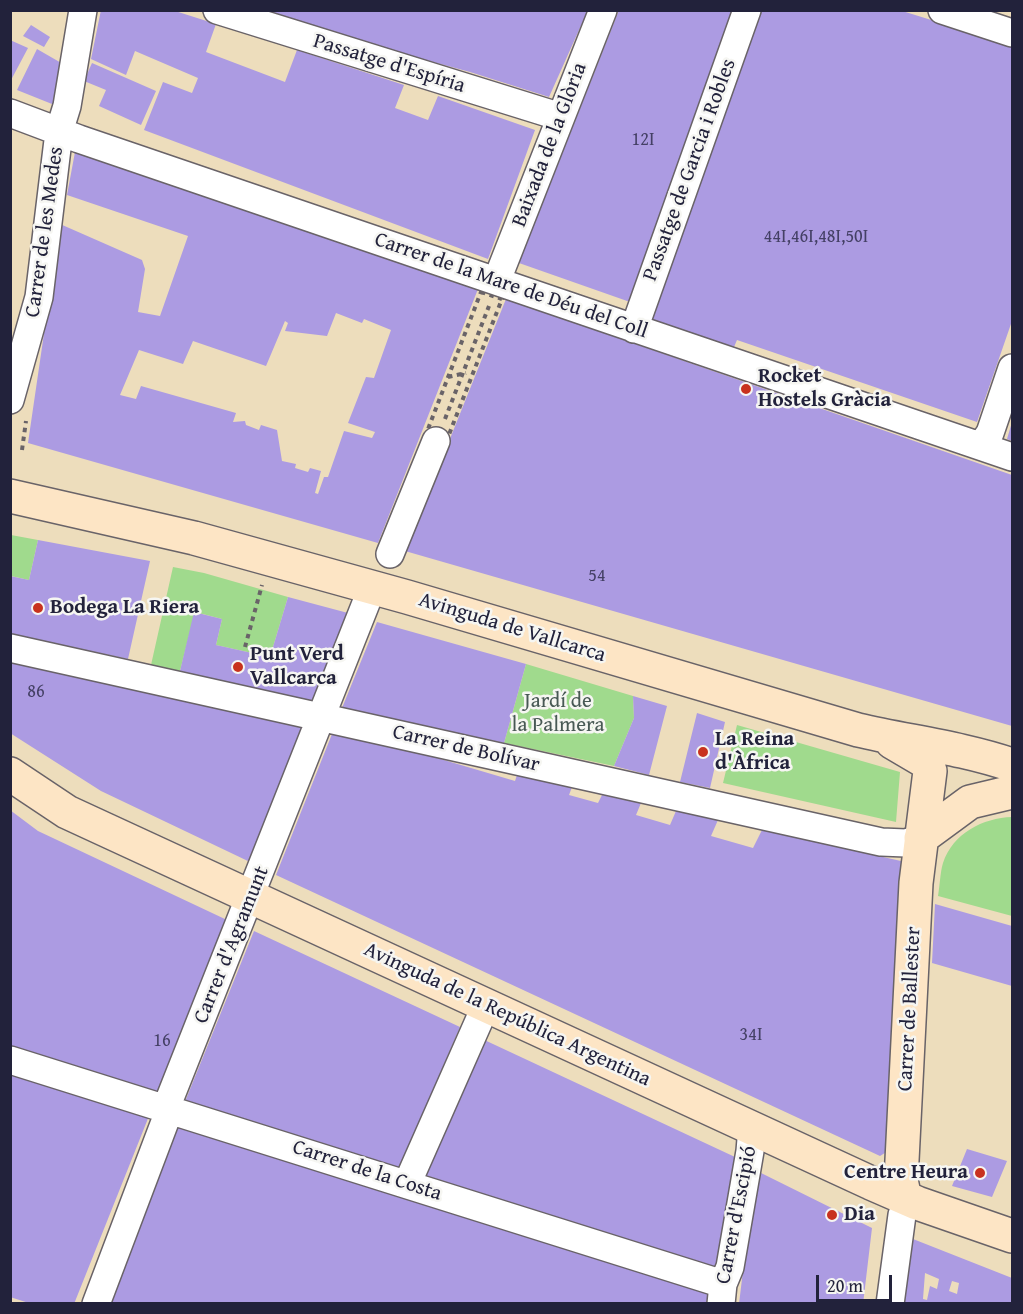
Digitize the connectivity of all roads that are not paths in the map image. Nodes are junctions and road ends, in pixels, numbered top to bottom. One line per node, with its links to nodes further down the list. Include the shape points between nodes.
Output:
1 (83, 10): 9 (street, Carrer de les Medes)
2 (217, 10): 8 (street, Passatge d'Espíria)
3 (603, 10): 8 (street, Baixada de la Glòria)
4 (747, 10): 11 (street, Passatge de Garcia i Robles)
5 (942, 10): 6 (street)
6 (1012, 33)
7 (10, 113): 9 (street, Carrer de la Mare de Déu del Coll)
8 (561, 117): 10 (street, Baixada de la Glòria)
9 (59, 132): 10 (street, Carrer de la Mare de Déu del Coll); 13 (street, Carrer de les Medes, via 39,297)
10 (493, 293): 11 (street, Carrer de la Mare de Déu del Coll)
11 (634, 329): 15 (street, Carrer de la Mare de Déu del Coll)
12 (1012, 368): 15 (street, via 990,433)
13 (10, 400)
14 (439, 432): 18 (street)
15 (981, 446): 16 (street, Carrer de la Mare de Déu del Coll)
16 (1012, 457)
17 (10, 496): 19 (main road, Avinguda de Vallcarca, via 194,538)
18 (390, 554)
19 (372, 588): 21 (street, Carrer d'Agramunt); 22 (main road, Avinguda de Vallcarca)
20 (10, 648): 21 (street, Carrer de Bolívar)
21 (322, 717): 26 (street, Carrer de Bolívar, via 881,842 906,843); 27 (street, Carrer d'Agramunt)
22 (882, 737): 23 (main road, Avinguda de Vallcarca, via 934,743); 26 (main road, Carrer de Ballester, via 929,767)
23 (1012, 765)
24 (10, 774): 27 (main road, Avinguda de la República Argentina, via 67,812)
25 (1012, 792): 26 (main road, via 970,802)
26 (921, 838): 33 (main road, Carrer de Ballester, via 901,1180)
27 (251, 897): 28 (main road, Avinguda de la República Argentina); 30 (street, Carrer d'Agramunt, via 170,1098)
28 (486, 1005): 31 (main road, Avinguda de la República Argentina); 32 (street)
29 (10, 1060): 30 (street, Carrer de la Costa)
30 (169, 1111): 32 (street, Carrer de la Costa); 36 (street, Carrer d'Agramunt)
31 (752, 1127): 33 (main road, Avinguda de la República Argentina); 35 (street, Carrer d'Escipió, via 730,1268)
32 (408, 1184): 35 (street, Carrer de la Costa)
33 (909, 1199): 34 (main road, Avinguda de la República Argentina); 37 (street, via 902,1215)
34 (1012, 1236)
35 (722, 1294)
36 (96, 1304)
37 (890, 1304)

